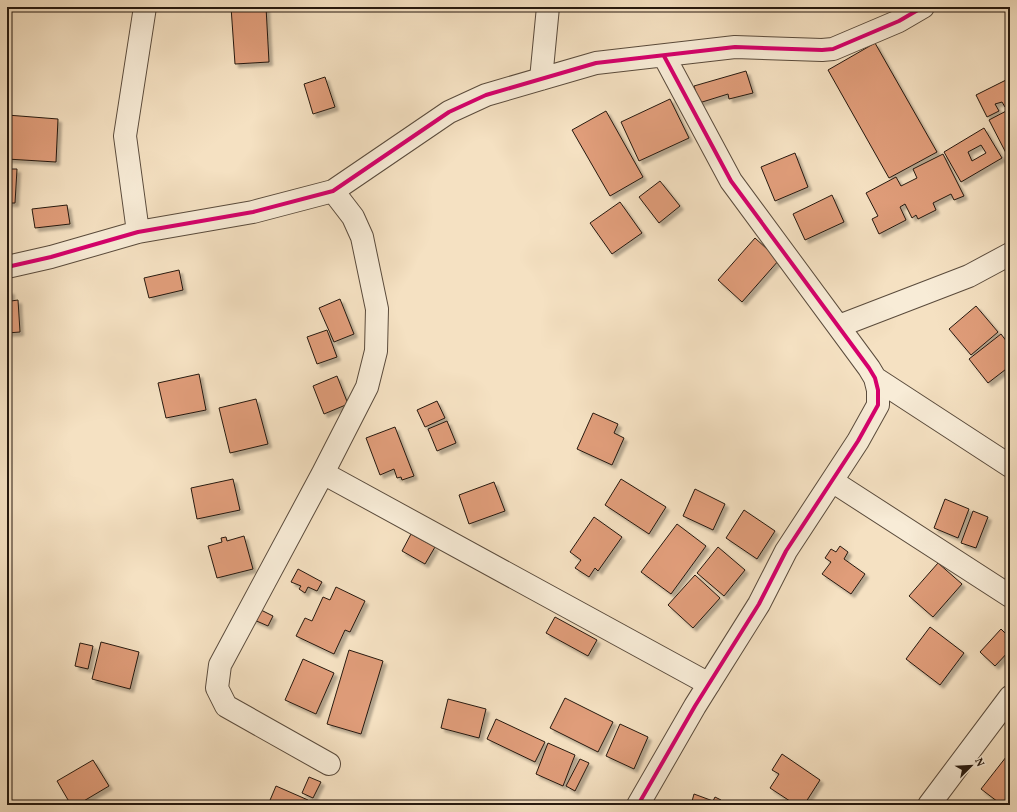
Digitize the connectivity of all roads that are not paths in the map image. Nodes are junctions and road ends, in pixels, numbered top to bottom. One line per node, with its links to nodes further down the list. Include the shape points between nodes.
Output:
1 (145, 7): 7 (street, via 125,136)
2 (548, 7): 5 (street)
3 (923, 7): 4 (street, via 899,21 833,49 735,47)
4 (664, 56): 5 (street, via 596,63); 10 (street, via 731,181)
5 (541, 78): 6 (street, via 486,95 449,112)
6 (333, 192): 7 (street, via 253,212); 13 (street, via 353,217 362,237 377,309 376,351 367,387)
7 (138, 232): 9 (street)
8 (1010, 254): 10 (street, via 969,276)
9 (7, 267)
10 (839, 326): 11 (street)
11 (875, 378): 12 (street); 14 (street, via 878,405)
12 (1010, 466)
13 (323, 473): 16 (street); 18 (street, via 220,666 217,688 226,706)
14 (832, 481): 15 (street); 16 (street, via 786,551 759,604)
15 (1010, 596)
16 (709, 684): 19 (street)
17 (1010, 697): 20 (street)
18 (329, 764)
19 (638, 805)
20 (929, 805)

